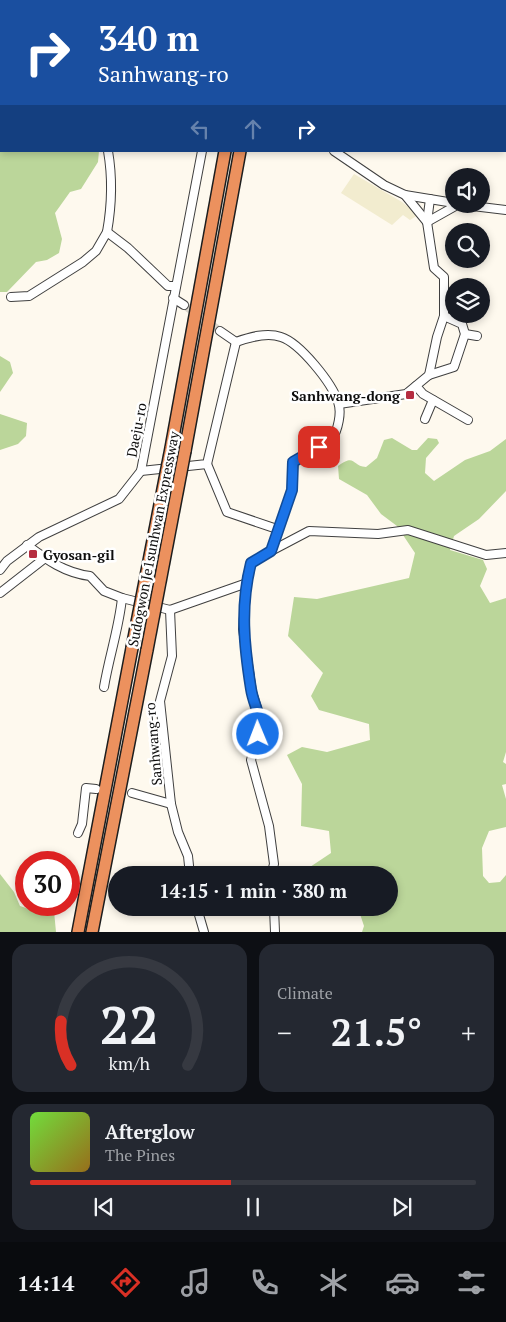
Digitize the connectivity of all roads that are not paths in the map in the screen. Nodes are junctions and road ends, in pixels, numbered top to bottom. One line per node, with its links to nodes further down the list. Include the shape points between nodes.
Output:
1 (108, 152): 13 (street, via 113,181)
2 (202, 152): 14 (street, Daeju-ro)
3 (225, 152): 50 (highway, Sudogwon Je1sunhwan Expressway, bridge)
4 (240, 152): 51 (highway, Sudogwon Je1sunhwan Expressway, bridge)
5 (335, 152): 6 (street, via 384,185)
6 (405, 195): 7 (street); 12 (street)
7 (430, 199): 8 (street); 12 (street)
8 (445, 202)
9 (490, 208): 10 (street)
10 (506, 210)
11 (445, 211): 12 (street)
12 (427, 222): 18 (street, via 434,268 444,277)
13 (106, 232): 14 (street, via 168,286); 15 (street, via 96,251 84,262 29,296)
14 (176, 286): 16 (street, Daeju-ro)
15 (11, 298)
16 (173, 298): 17 (street); 30 (street, Daeju-ro)
17 (184, 305)
18 (444, 316): 20 (street, via 462,324); 23 (street)
19 (220, 331): 22 (street)
20 (465, 334): 21 (street); 23 (street, via 454,367)
21 (477, 336)
22 (236, 342): 26 (street, via 269,335 282,337 298,347 332,388); 29 (street)
23 (430, 375): 24 (street)
24 (416, 386): 25 (street); 26 (street, via 406,394)
25 (433, 400): 27 (street); 28 (street)
26 (339, 404): 31 (street, via 338,424 331,441 293,462 292,490)
27 (424, 419)
28 (468, 420)
29 (207, 464): 30 (street); 31 (street, via 227,512)
30 (141, 471): 32 (street, Daeju-ro, via 119,499)
31 (277, 529): 33 (street)
32 (27, 545): 35 (street); 36 (street, Daeju-ro)
33 (271, 551): 34 (street, via 309,531 378,534 408,530 486,555); 37 (street, via 251,563)
34 (506, 553)
35 (45, 558): 38 (street); 39 (street, via 73,574 90,576 104,591)
36 (0, 570)
37 (247, 583): 40 (street); 47 (street, via 243,629 252,692 261,721 251,760 268,826)
38 (0, 594)
39 (122, 598): 40 (street); 41 (street, via 120,621 112,643)
40 (170, 610): 44 (street, Sanhwang-ro, via 172,656 160,701)
41 (104, 687)
42 (96, 789): 45 (street, via 86,788)
43 (132, 794): 44 (street)
44 (171, 804): 46 (street, Sanhwang-ro)
45 (78, 833)
46 (189, 866)
47 (273, 866)
48 (199, 916): 52 (street)
49 (274, 916): 53 (street)
50 (78, 932)
51 (92, 932)
52 (204, 932)
53 (275, 932)

